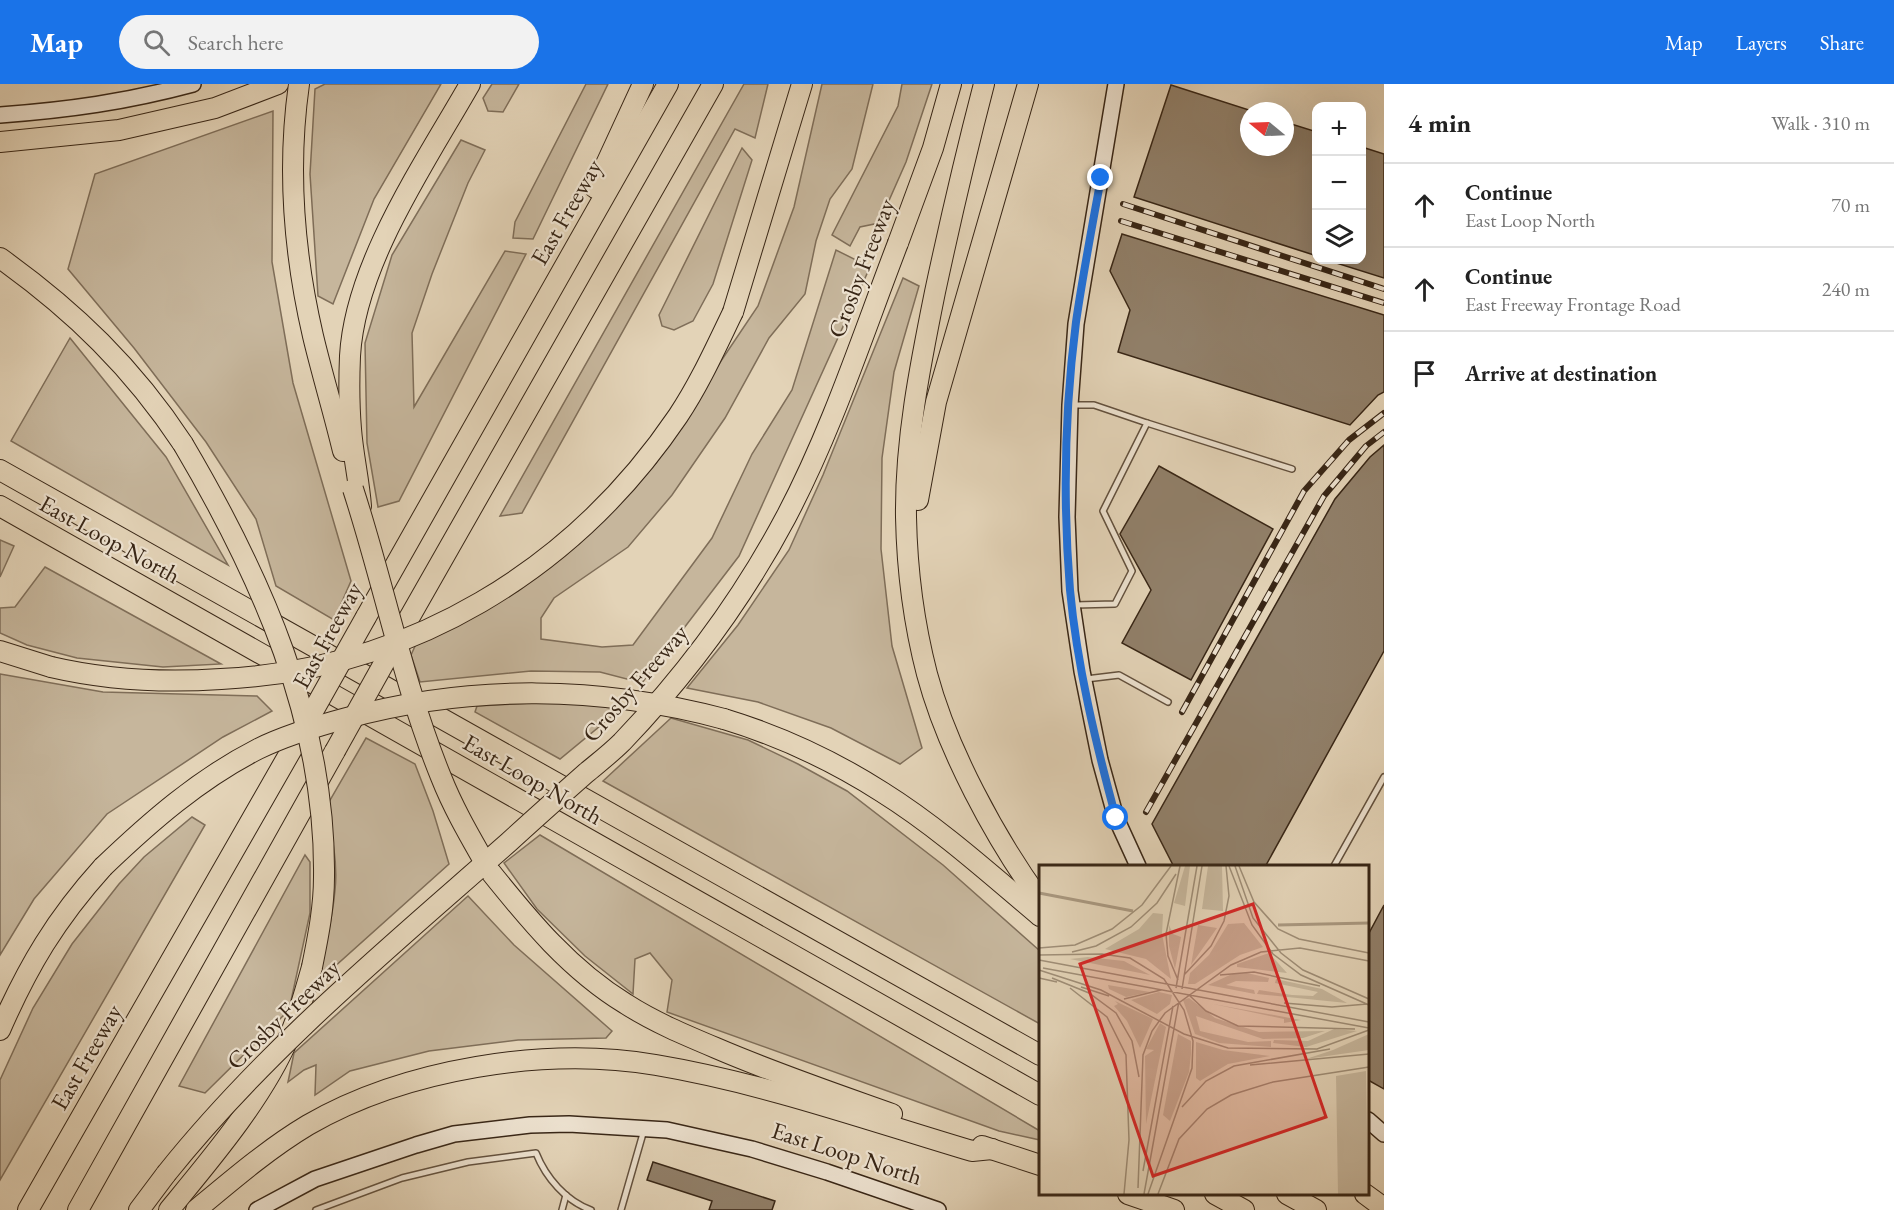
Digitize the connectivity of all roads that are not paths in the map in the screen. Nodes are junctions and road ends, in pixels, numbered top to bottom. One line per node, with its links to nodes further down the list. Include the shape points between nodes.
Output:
1 (192, 84): 13 (main road, via 82,108)
2 (278, 84): 14 (highway, via 216,108 118,130)
3 (299, 84): 21 (highway, via 293,171 298,257 313,336)
4 (470, 84): 21 (highway, via 395,213 360,299 350,353)
5 (643, 84): 16 (highway)
6 (668, 84): 16 (highway, East Freeway)
7 (713, 84): 48 (highway, bridge)
8 (802, 84): 25 (highway, bridge, via 733,312 709,360 679,414 632,475 532,570 495,595 413,637 331,665 261,677 156,681 80,674)
9 (951, 84): 49 (highway, Crosby Freeway, bridge, via 933,148 818,448 786,516 725,615 675,682 620,744 280,1049 195,1138)
10 (984, 84): 24 (highway, via 960,177 915,397 906,517)
11 (1028, 84): 24 (highway, via 947,358 930,430 916,529)
12 (1116, 84): 17 (main road, via 1076,324)
13 (0, 115)
14 (0, 142)
15 (0, 258): 50 (highway, bridge, via 40,287 101,342 145,389 183,444 218,504 264,600 299,697 318,794 325,879 321,920 312,967 289,1038 230,1132)
16 (539, 310): 47 (highway, East Freeway, bridge)
17 (1070, 405): 18 (lane, via 1094,405); 23 (main road, via 1067,517)
18 (1147, 423): 20 (lane); 23 (lane, via 1103,512 1132,570 1115,604)
19 (0, 470): 34 (highway, East Loop North)
20 (1292, 470)
21 (356, 488): 39 (highway, bridge, via 391,622 441,778 489,870 534,926 574,965 625,1004 699,1041 786,1077)
22 (0, 506): 35 (highway, East Loop North)
23 (1073, 606): 26 (main road)
24 (918, 632): 31 (highway, via 939,710 967,777 1006,850)
25 (0, 651)
26 (1083, 675): 27 (lane, via 1119,675); 29 (main road, via 1116,818)
27 (1168, 702)
28 (1384, 777): 30 (lane)
29 (1137, 865)
30 (1335, 865)
31 (1039, 897)
32 (1039, 914): 33 (highway, bridge, via 921,819 882,792 791,742 724,718 641,700 543,693 444,699 362,714 279,739 218,772 162,813 103,867 67,908 37,953)
33 (0, 1030)
34 (1039, 1054)
35 (1039, 1094)
36 (1369, 1121): 38 (main road)
37 (644, 1129): 52 (main road, East Loop North, via 530,1125 454,1134 315,1179); 56 (lane); 57 (main road, East Loop North, via 667,1130 752,1149)
38 (1384, 1134)
39 (992, 1149): 40 (highway); 51 (highway, via 972,1151 705,1074 610,1060 557,1060 464,1069 361,1099 308,1125)
40 (1039, 1164)
41 (566, 1195): 53 (lane, via 543,1170 536,1154 468,1162 402,1178); 54 (lane); 55 (lane)
42 (1131, 1195): 58 (highway)
43 (1217, 1195): 59 (highway)
44 (1289, 1195): 60 (highway)
45 (1366, 1195): 46 (highway)
46 (1384, 1208)
47 (28, 1210)
48 (78, 1210)
49 (139, 1210)
50 (169, 1210)
51 (196, 1210)
52 (257, 1210)
53 (316, 1210)
54 (562, 1210)
55 (591, 1210)
56 (621, 1210)
57 (936, 1210)
58 (1174, 1210)
59 (1244, 1210)
60 (1316, 1210)

